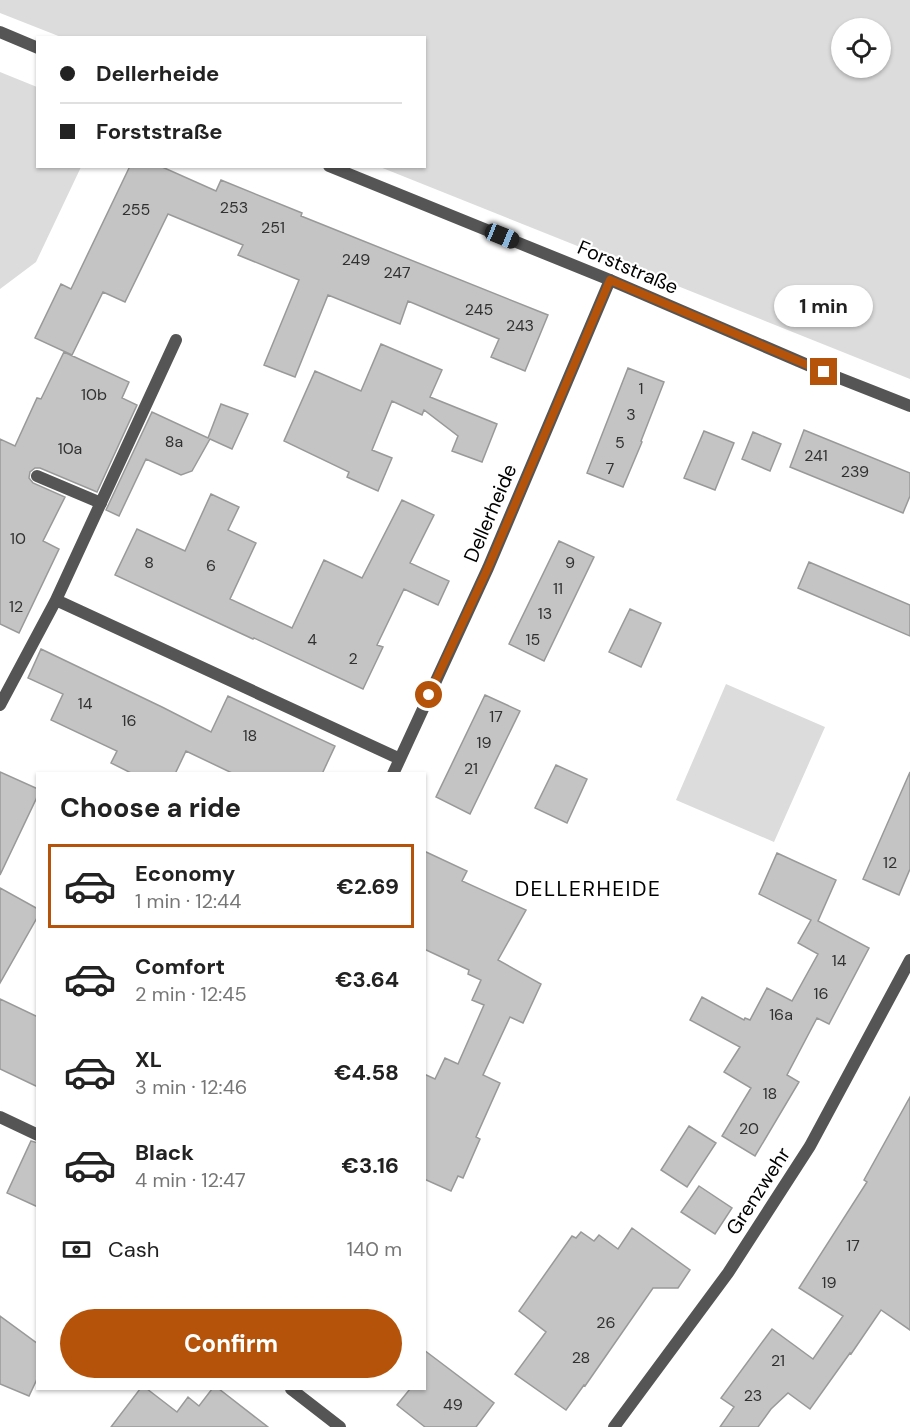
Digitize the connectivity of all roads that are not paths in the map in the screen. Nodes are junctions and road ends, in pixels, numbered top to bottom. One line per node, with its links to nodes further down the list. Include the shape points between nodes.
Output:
1 (0, 32): 2 (street)
2 (36, 47)
3 (334, 168): 4 (street, Forststraße)
4 (610, 280): 6 (street, Forststraße); 11 (street, Dellerheide, via 488,568)
5 (176, 340): 8 (street)
6 (910, 406)
7 (37, 476): 8 (street)
8 (101, 503): 9 (street)
9 (56, 600): 10 (street); 11 (street)
10 (0, 705)
11 (400, 759): 12 (street, Dellerheide)
12 (394, 772)
13 (910, 960): 18 (street, Grenzwehr, via 810,1146 728,1273)
14 (0, 1117): 15 (street)
15 (36, 1134)
16 (292, 1390): 17 (street)
17 (340, 1427)
18 (614, 1427)

